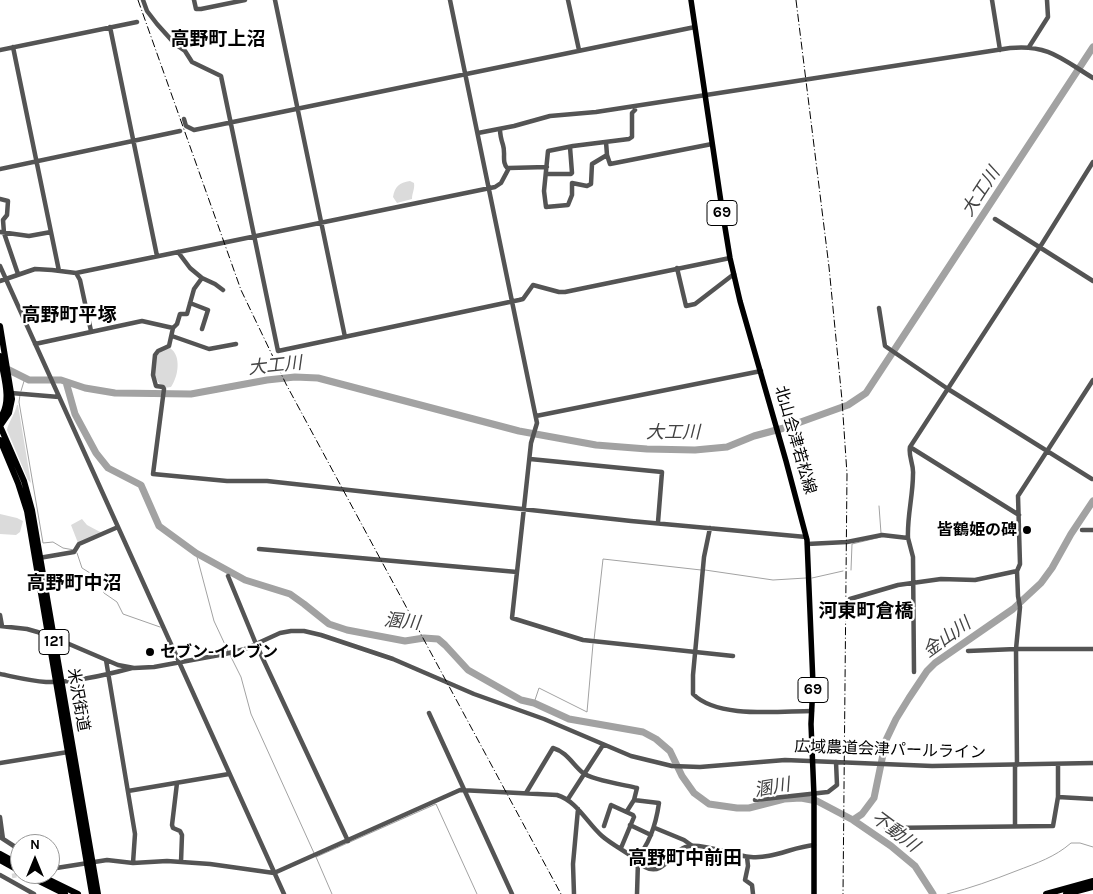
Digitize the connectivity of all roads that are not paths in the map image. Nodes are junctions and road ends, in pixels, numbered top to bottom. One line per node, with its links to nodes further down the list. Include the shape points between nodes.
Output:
1 (143, 0): 24 (street, via 157,24 192,62 221,76)
2 (194, 0): 3 (street, via 196,9 201,9)
3 (245, 0)
4 (276, 0): 21 (street)
5 (450, 0): 18 (street)
6 (568, 0): 16 (street)
7 (691, 0): 12 (main road, 北山会津若松線 / 69)
8 (992, 0): 17 (street)
9 (1047, 0): 14 (street, via 1048,17)
10 (137, 22): 11 (street)
11 (110, 27): 13 (street); 28 (street)
12 (695, 27): 16 (street); 20 (main road, 北山会津若松線 / 69)
13 (13, 47): 15 (street); 33 (street)
14 (1029, 47): 17 (street); 19 (street, via 1049,51)
15 (0, 50)
16 (579, 50): 18 (street)
17 (1000, 50): 20 (street)
18 (465, 74): 21 (street); 27 (street)
19 (1093, 78)
20 (705, 95): 25 (street, via 550,116); 30 (main road, 北山会津若松線 / 69)
21 (298, 108): 24 (street); 45 (street)
22 (635, 110): 29 (street, via 632,113 632,137)
23 (184, 119): 24 (street, via 186,126 194,130)
24 (230, 122): 48 (street)
25 (500, 129): 27 (street); 37 (street, via 504,164)
26 (180, 131): 28 (street)
27 (478, 133): 42 (street)
28 (134, 141): 33 (street); 51 (street)
29 (606, 142): 31 (street); 32 (street)
30 (712, 144): 32 (street, via 614,164 608,163); 52 (main road, 北山会津若松線 / 69)
31 (570, 147): 35 (street, via 548,151); 39 (street, via 572,172)
32 (607, 155): 41 (street, via 592,164 591,184)
33 (36, 162): 36 (street); 47 (street)
34 (1093, 162): 49 (street)
35 (547, 167): 37 (street); 38 (street)
36 (0, 169): 40 (street)
37 (508, 169): 42 (street, via 501,183)
38 (547, 174): 39 (street); 41 (street, via 544,191 548,208 570,203)
39 (564, 174): 41 (street)
40 (0, 175)
41 (572, 183)
42 (489, 188): 45 (street); 64 (street)
43 (0, 199): 46 (street, via 8,201)
44 (995, 219): 49 (street)
45 (321, 223): 48 (street); 72 (street)
46 (2, 232): 47 (street, via 29,236); 57 (street)
47 (51, 232): 55 (street)
48 (254, 237): 50 (street); 72 (street, via 278,351)
49 (1040, 247): 62 (street); 78 (street)
50 (178, 252): 51 (street); 59 (street)
51 (157, 256): 56 (street)
52 (730, 258): 54 (street); 58 (main road, 北山会津若松線 / 69)
53 (0, 266): 60 (street)
54 (677, 268): 58 (street, via 686,306 695,304); 64 (street, via 560,292 533,285 522,299)
55 (59, 271): 56 (street); 57 (street, via 42,269)
56 (76, 273): 70 (street)
57 (18, 274): 60 (street)
58 (734, 274): 76 (main road, 北山会津若松線 / 69)
59 (202, 278): 63 (street); 65 (street)
60 (6, 280): 61 (street); 73 (street)
61 (0, 281)
62 (1093, 281)
63 (223, 290)
64 (512, 302): 72 (street); 81 (street)
65 (190, 303): 68 (street, via 187,314 180,314); 69 (street, via 208,310)
66 (879, 308): 78 (street, via 885,346)
67 (0, 326): 75 (highway, 米沢街道 / 121)
68 (173, 328): 70 (street, via 142,321); 71 (street)
69 (202, 329)
70 (91, 332): 73 (street)
71 (172, 336): 74 (street, via 209,349); 89 (street, via 169,346 158,351 154,359 154,382 164,389 153,474 267,481)
72 (345, 337)
73 (34, 344): 80 (street)
74 (236, 344)
75 (2, 357): 79 (highway, 米沢街道 / 121)
76 (761, 371): 81 (street); 96 (main road, 北山会津若松線 / 69)
77 (1093, 380): 86 (street)
78 (948, 389): 85 (street); 86 (street)
79 (9, 391): 80 (street); 82 (highway, 米沢街道 / 121); 83 (highway, 米沢街道 / 121, via 11,409)
80 (59, 398): 92 (street)
81 (536, 416): 87 (street)
82 (0, 418)
83 (0, 426): 100 (highway, 米沢街道 / 121, via 26,488 32,510)
84 (0, 440): 100 (highway, 米沢街道 / 121, via 27,511)
85 (910, 447): 90 (street); 97 (street, via 914,468)
86 (1046, 451): 88 (street); 90 (street, via 1018,496)
87 (530, 459): 89 (street); 91 (street, via 662,472)
88 (1092, 479)
89 (524, 508): 91 (street); 102 (street)
90 (1019, 515): 101 (street, via 1020,564)
91 (658, 522): 93 (street)
92 (118, 527): 100 (street, via 79,544 74,552); 116 (street)
93 (710, 528): 96 (street); 113 (street, via 704,557)
94 (1082, 530): 95 (street)
95 (1093, 530)
96 (806, 537): 98 (main road, 北山会津若松線 / 69)
97 (908, 538): 98 (street, via 880,535 847,542); 104 (street, via 913,557)
98 (807, 544): 122 (main road, 北山会津若松線 / 69)
99 (259, 548): 102 (street)
100 (37, 558): 108 (highway, 米沢街道 / 121)
101 (1017, 571): 104 (street, via 975,580 941,579); 110 (street, via 1020,607)
102 (517, 572): 113 (street, via 512,618 583,640)
103 (228, 576): 109 (street)
104 (913, 583): 105 (street); 118 (street)
105 (850, 599)
106 (0, 615): 107 (street)
107 (1, 626): 108 (street)
108 (51, 636): 115 (street); 121 (highway, 米沢街道 / 121)
109 (256, 644): 116 (street, via 234,652); 124 (street, via 280,633 304,631 363,649); 154 (street)
110 (1016, 649): 111 (street); 112 (street); 131 (street)
111 (1093, 649)
112 (968, 651)
113 (696, 652): 114 (street); 122 (street, via 693,694 702,701 736,711)
114 (733, 656)
115 (106, 660): 117 (street); 120 (street)
116 (179, 662): 117 (street); 132 (street)
117 (134, 668): 120 (street)
118 (914, 672)
119 (0, 674): 121 (street)
120 (108, 674): 121 (street); 136 (street)
121 (58, 682): 125 (highway, 米沢街道 / 121); 160 (highway, 米沢街道 / 121)
122 (812, 711): 126 (main road, 北山会津若松線 / 69)
123 (429, 712): 135 (street)
124 (603, 744): 126 (street, 広域農道会津パールライン, via 631,756 672,766); 133 (street)
125 (68, 752): 127 (street); 160 (highway, 米沢街道 / 121)
126 (812, 760): 128 (street, 広域農道会津パールライン); 138 (main road, 北山会津若松線 / 69)
127 (0, 762)
128 (836, 762): 131 (street, 広域農道会津パールライン); 138 (street, via 836,785 828,792)
129 (1093, 763): 130 (street, 広域農道会津パールライン)
130 (1058, 764): 131 (street, 広域農道会津パールライン); 139 (street)
131 (1016, 765): 149 (street)
132 (229, 774): 134 (street); 164 (street)
133 (584, 774): 137 (street, via 553,748); 140 (street); 142 (street, via 637,788)
134 (177, 783): 136 (street); 161 (street, via 172,828 182,835)
135 (464, 790): 137 (street); 154 (street); 178 (street)
136 (128, 791): 162 (street, via 135,834)
137 (526, 793): 140 (street)
138 (814, 795): 143 (street); 156 (main road, 北山会津若松線 / 69)
139 (1058, 796): 141 (street); 149 (street, via 1052,826)
140 (568, 799): 144 (street)
141 (1093, 799)
142 (634, 800): 145 (street); 150 (street, via 659,804)
143 (755, 800)
144 (578, 809): 157 (street, via 600,835); 179 (street)
145 (627, 811): 147 (street, via 634,817); 148 (street, via 611,804)
146 (0, 817): 153 (street)
147 (630, 825): 152 (street); 157 (street)
148 (604, 826)
149 (1015, 826): 151 (street)
150 (655, 828): 152 (street); 155 (street)
151 (886, 828)
152 (651, 835): 159 (street)
153 (2, 838)
154 (348, 841): 164 (street)
155 (691, 845): 158 (street); 159 (street, via 681,849 658,869 649,869)
156 (814, 845): 158 (street, via 773,855); 182 (main road, 北山会津若松線 / 69)
157 (621, 848): 159 (street)
158 (747, 857): 181 (street, via 745,880 752,885)
159 (637, 860): 180 (street)
160 (90, 862): 162 (street); 163 (street); 175 (highway, 米沢街道 / 121); 176 (highway, 米沢街道 / 121)
161 (181, 862): 162 (street); 164 (street)
162 (133, 863)
163 (60, 867)
164 (274, 873): 177 (street)
165 (1, 877): 171 (street)
166 (1093, 881): 183 (highway)
167 (44, 884): 172 (highway)
168 (44, 884): 173 (highway)
169 (58, 884): 174 (highway)
170 (1093, 887): 184 (highway)
171 (34, 894)
172 (61, 894)
173 (65, 894)
174 (78, 894)
175 (92, 894)
176 (98, 894)
177 (284, 894)
178 (512, 894)
179 (574, 894)
180 (637, 894)
181 (753, 894)
182 (814, 894)
183 (1046, 894)
184 (1066, 894)

